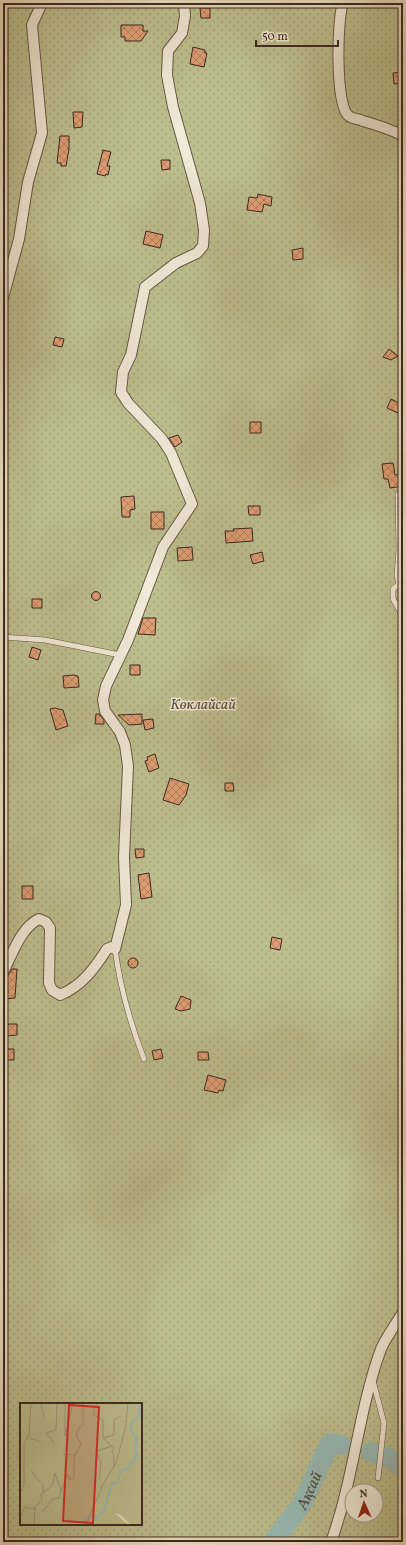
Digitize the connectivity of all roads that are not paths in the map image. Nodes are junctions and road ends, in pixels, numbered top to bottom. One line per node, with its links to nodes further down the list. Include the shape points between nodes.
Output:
1 (42, 3): 5 (street, via 32,25 42,133 28,182 19,239)
2 (184, 3): 10 (street, via 182,33 168,51 167,76 200,203 204,230 203,246 197,253 176,263 145,287 131,355 123,372 121,392 171,453 192,504 163,547)
3 (342, 3): 4 (street, via 339,29 342,107 348,116)
4 (403, 136)
5 (3, 298)
6 (398, 494): 7 (lane, via 399,550 396,576)
7 (401, 583): 8 (lane, via 393,589 393,599)
8 (403, 616)
9 (3, 637): 10 (lane, via 46,640)
10 (120, 655): 11 (street, via 106,686 103,700 105,710 120,732 125,745 128,766 124,858 126,905)
11 (115, 949): 12 (street, via 107,949 84,980 72,990 60,995 52,990 49,983 50,928 46,922 39,919 22,935); 13 (lane, via 126,1007)
12 (3, 972)
13 (144, 1059)
14 (403, 1312): 15 (street, via 382,1348)
15 (372, 1378): 16 (lane, via 384,1423); 17 (street, via 339,1520)
16 (378, 1478)
17 (331, 1542)

